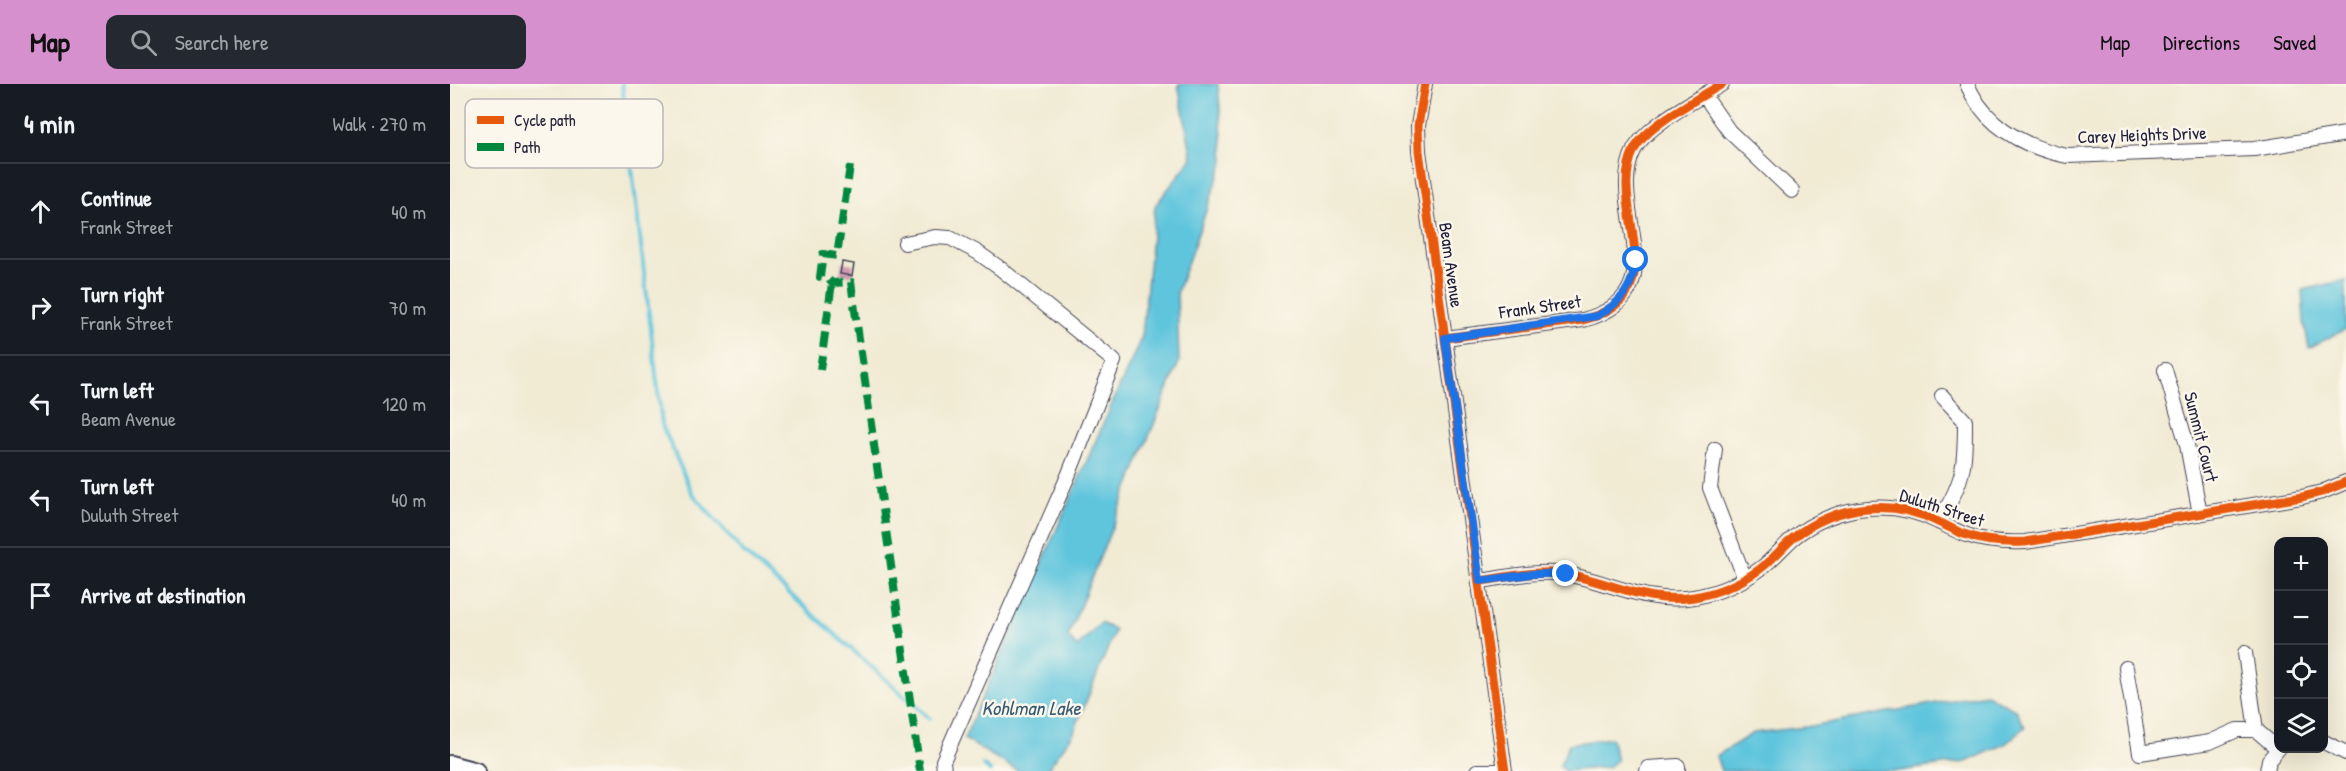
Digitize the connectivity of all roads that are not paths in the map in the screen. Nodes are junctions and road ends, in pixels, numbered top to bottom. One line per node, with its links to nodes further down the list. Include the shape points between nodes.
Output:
1 (1425, 84): 8 (street, Beam Avenue, via 1418,126 1419,151)
2 (1722, 84): 4 (street, Frank Street)
3 (1967, 84): 5 (street, Carey Heights Drive, via 1982,110 2012,136 2067,156 2253,148)
4 (1704, 95): 6 (street, via 1729,131); 8 (street, Frank Street, via 1644,135 1632,154 1626,175 1636,249 1634,273 1630,286 1611,309 1583,320)
5 (2346, 134)
6 (1792, 191)
7 (905, 243): 26 (street, via 950,238 977,252 1114,361 943,761)
8 (1445, 338): 16 (street, Beam Avenue)
9 (2165, 370): 13 (street, Summit Court, via 2187,445)
10 (1942, 396): 14 (street, via 1965,421 1965,453 1959,485)
11 (1715, 449): 15 (street, via 1710,488)
12 (2346, 482): 13 (street, Duluth Street, via 2312,495)
13 (2200, 514): 14 (street, Duluth Street, via 2003,543 1964,534)
14 (1939, 522): 15 (street, Duluth Street, via 1888,507 1849,510 1812,525)
15 (1745, 579): 16 (street, Duluth Street, via 1717,591 1668,599 1566,574)
16 (1480, 581): 28 (street, Beam Avenue)
17 (2245, 653): 19 (street)
18 (2126, 668): 19 (street, via 2140,753 2210,742 2237,730)
19 (2256, 730): 21 (street)
20 (2328, 744): 23 (street)
21 (2274, 745)
22 (2275, 753): 31 (street)
23 (2346, 753)
24 (450, 764): 25 (main road)
25 (476, 771)
26 (944, 771)
27 (1477, 771): 28 (street)
28 (1502, 771)
29 (1647, 771): 30 (street, via 1678,766)
30 (1678, 771)
31 (2267, 771)

